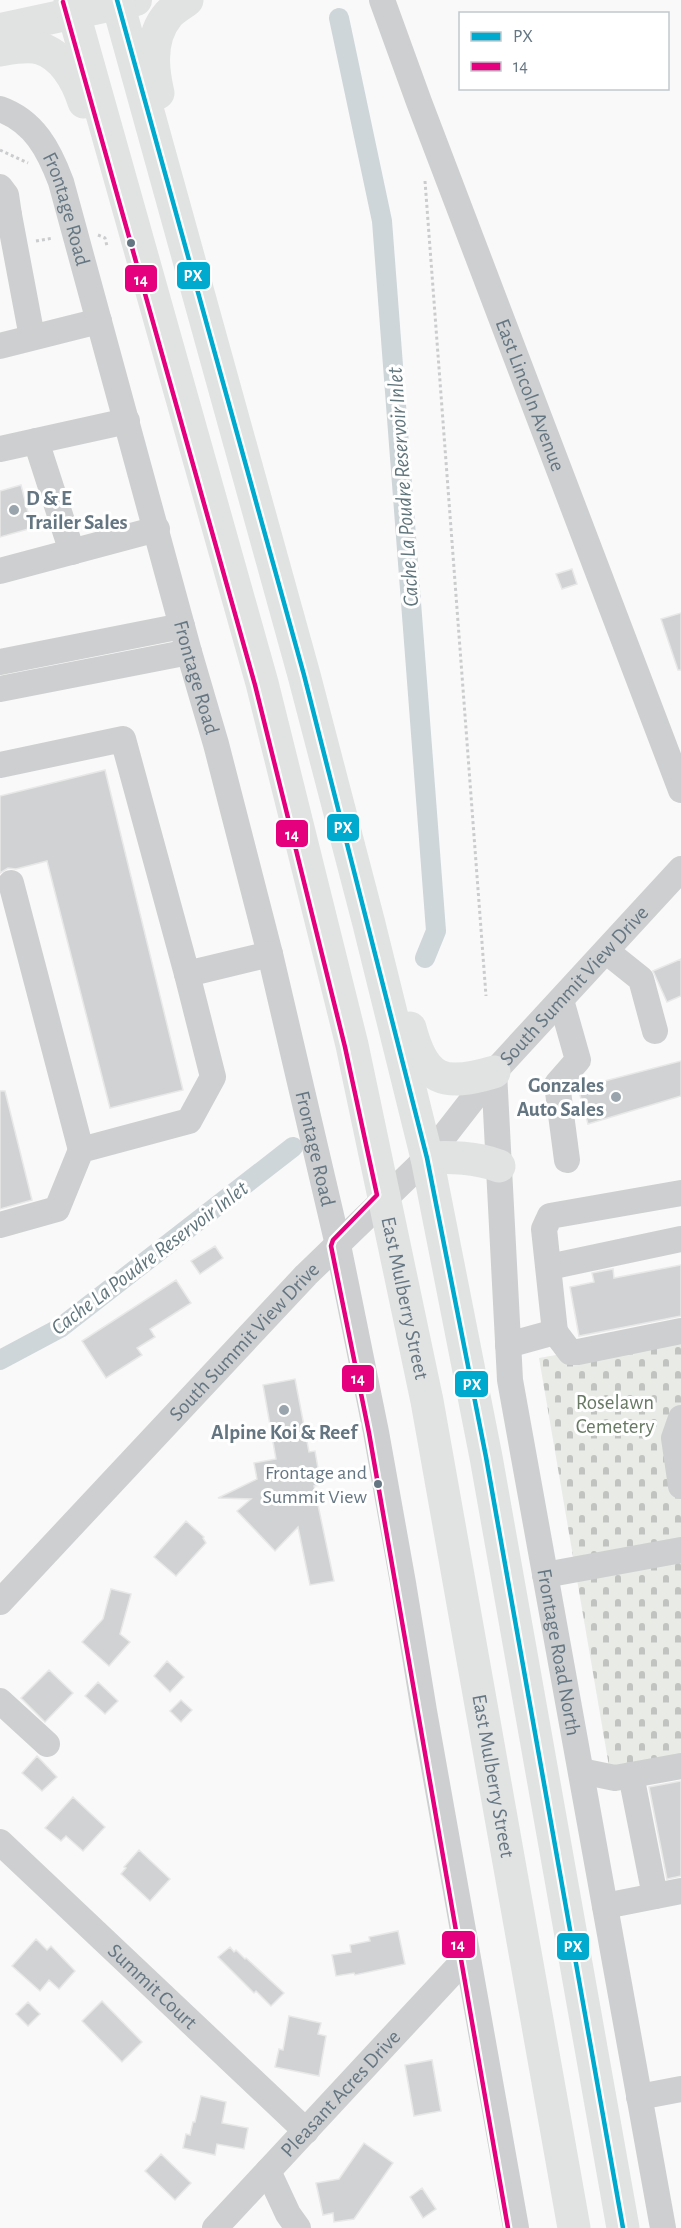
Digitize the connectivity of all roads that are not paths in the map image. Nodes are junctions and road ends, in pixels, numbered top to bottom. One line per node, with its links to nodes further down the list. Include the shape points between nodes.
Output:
1 (187, 0): 17 (highway, via 168,15 158,32 153,59 155,81 247,414)
2 (382, 0): 26 (street, East Lincoln Avenue)
3 (124, 1): 4 (main road); 17 (highway)
4 (72, 6): 5 (main road); 14 (highway, East Mulberry Street)
5 (0, 29)
6 (0, 50): 14 (highway, via 39,48 64,64 73,77 110,185 142,303)
7 (0, 109): 10 (street, Frontage Road, via 26,123 52,158)
8 (0, 187): 9 (street, via 6,195)
9 (4, 215): 11 (street)
10 (99, 321): 11 (street); 13 (street, Frontage Road)
11 (32, 337): 12 (street)
12 (0, 346)
13 (127, 421): 15 (street); 18 (street, Frontage Road)
14 (189, 423): 41 (highway, East Mulberry Street, via 265,694 352,1045)
15 (36, 441): 16 (street); 19 (street)
16 (0, 449)
17 (250, 479): 29 (highway)
18 (157, 529): 19 (street); 21 (street, Frontage Road)
19 (72, 552): 20 (street)
20 (0, 571)
21 (182, 626): 22 (street, Frontage Road); 23 (street)
22 (189, 652): 24 (street); 31 (street, Frontage Road)
23 (0, 662)
24 (0, 689)
25 (0, 765): 32 (street, via 123,739)
26 (681, 790)
27 (681, 869): 30 (street, South Summit View Drive)
28 (11, 883): 36 (street)
29 (368, 920): 35 (highway, via 396,977 414,1043 426,1065 444,1079 473,1078); 37 (highway)
30 (606, 951): 33 (street, South Summit View Drive); 34 (street, via 641,979)
31 (270, 954): 32 (street); 44 (street, Frontage Road)
32 (187, 974): 36 (street, via 213,1077 189,1121)
33 (561, 1000): 35 (street, South Summit View Drive); 38 (street, via 578,1060 557,1084)
34 (655, 1031)
35 (494, 1072): 37 (street, South Summit View Drive); 39 (street, Frontage Road North)
36 (81, 1150): 42 (street, via 57,1209)
37 (427, 1158): 39 (highway, via 466,1157); 41 (street, South Summit View Drive); 73 (highway, via 486,1456)
38 (567, 1160)
39 (499, 1166): 48 (street, Frontage Road North)
40 (679, 1193): 45 (street, via 550,1216 544,1229)
41 (385, 1197): 44 (street, South Summit View Drive); 72 (highway, East Mulberry Street, via 427,1401)
42 (0, 1225)
43 (681, 1239): 45 (street)
44 (338, 1245): 53 (street, South Summit View Drive); 63 (street, Frontage Road, via 376,1432)
45 (549, 1267): 47 (street)
46 (681, 1330): 47 (street, via 570,1353)
47 (555, 1332): 48 (street)
48 (508, 1345): 52 (street, Frontage Road North, via 510,1380)
49 (681, 1418): 50 (street, via 674,1438)
50 (681, 1486)
51 (681, 1550): 52 (street)
52 (545, 1575): 57 (street, Frontage Road North)
53 (0, 1602)
54 (0, 1701): 55 (street)
55 (48, 1744)
56 (681, 1766): 58 (street)
57 (580, 1771): 58 (street, via 615,1778); 62 (street, Frontage Road North)
58 (631, 1775): 61 (street)
59 (0, 1842): 66 (street, Summit Court)
60 (681, 1891): 61 (street)
61 (655, 1896): 62 (street)
62 (604, 1906): 65 (street, Frontage Road North)
63 (467, 1957): 66 (street, Pleasant Acres Drive); 71 (street, Frontage Road)
64 (681, 2089): 65 (street)
65 (639, 2097): 68 (street, Frontage Road North)
66 (306, 2131): 67 (street, Pleasant Acres Drive)
67 (268, 2171): 69 (street, Pleasant Acres Drive); 70 (street)
68 (669, 2198): 74 (street, Frontage Road North)
69 (215, 2228)
70 (298, 2228)
71 (516, 2228)
72 (574, 2228)
73 (623, 2228)
74 (663, 2228)

